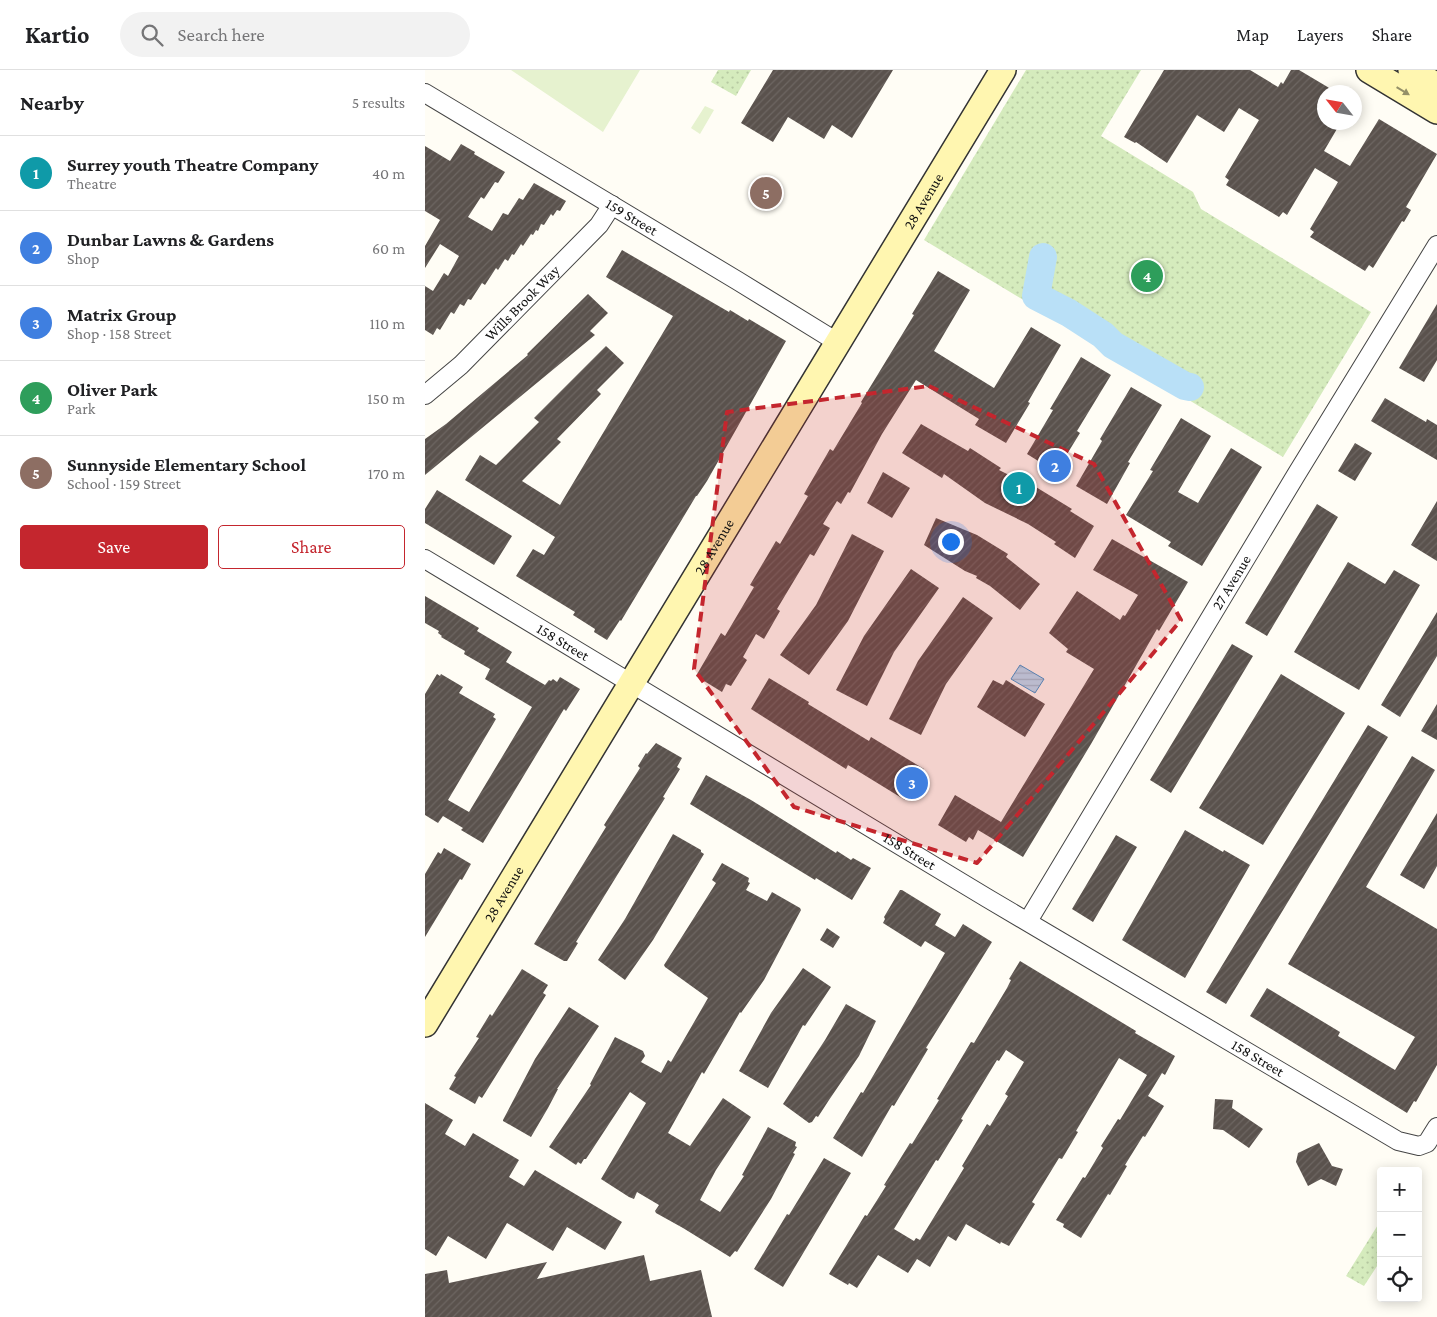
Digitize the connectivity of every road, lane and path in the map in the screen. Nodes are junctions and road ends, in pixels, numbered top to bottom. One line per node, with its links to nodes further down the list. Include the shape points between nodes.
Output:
1 (1003, 70): 9 (street, 28 Avenue)
2 (1369, 70): 6 (street, one-way to 6)
3 (1411, 70): 4 (street)
4 (1437, 86)
5 (425, 93): 7 (street, 159 Street)
6 (1437, 111)
7 (612, 205): 9 (street, 159 Street); 10 (street, Wills Brook Way, via 599,225 461,365)
8 (1437, 245): 13 (street, 27 Avenue)
9 (837, 342): 12 (street, 28 Avenue)
10 (425, 395)
11 (425, 559): 12 (street, 158 Street)
12 (631, 683): 13 (street, 158 Street); 14 (street, 28 Avenue)
13 (1028, 921): 15 (street, 158 Street, via 1398,1141 1419,1146 1427,1143)
14 (425, 1024)
15 (1437, 1127)

